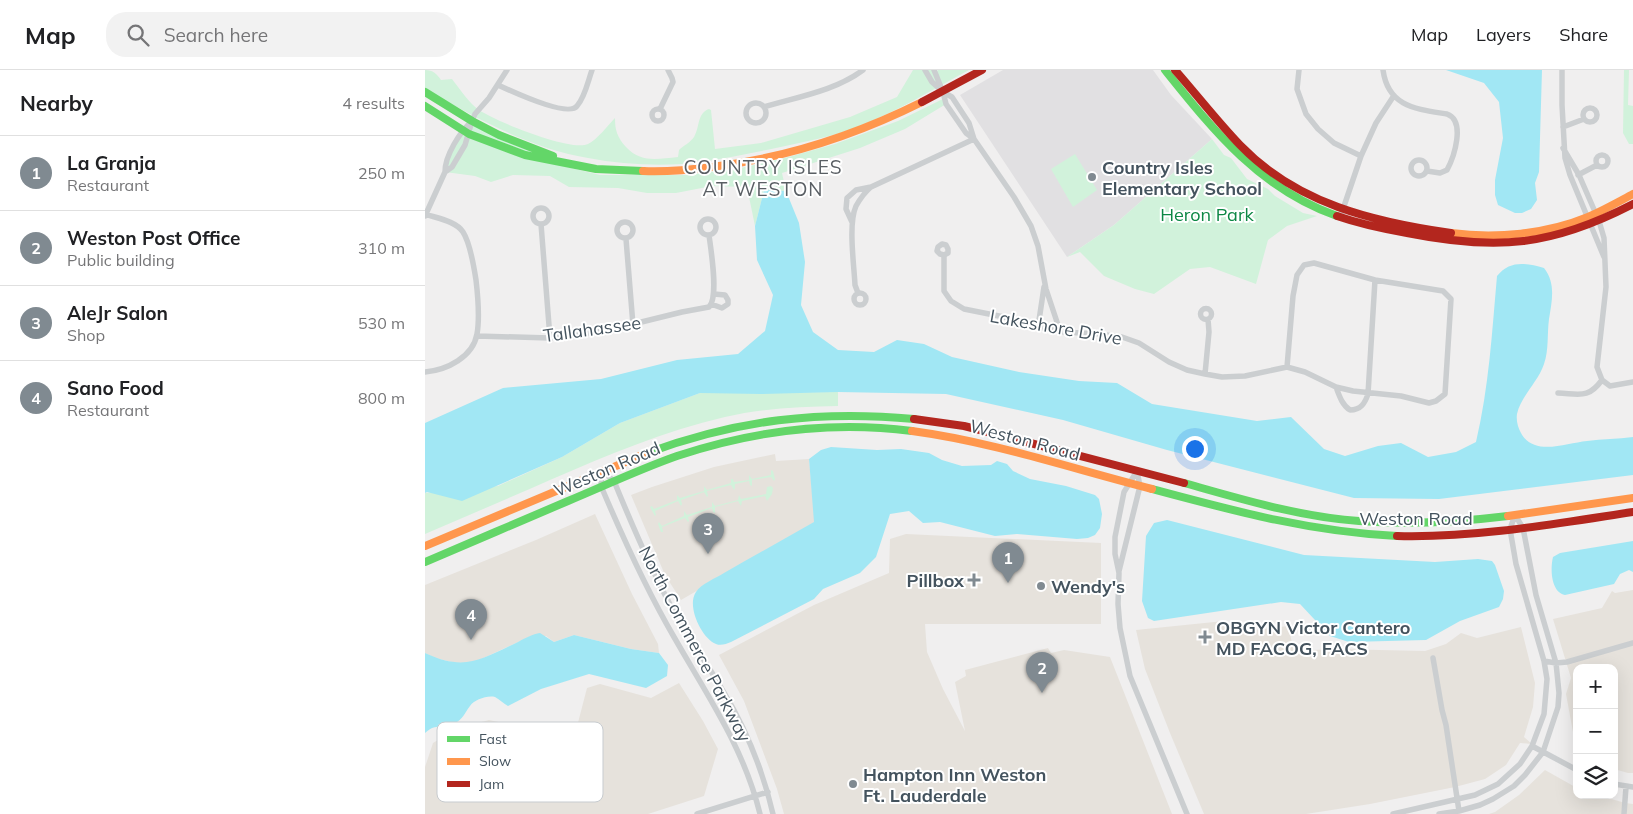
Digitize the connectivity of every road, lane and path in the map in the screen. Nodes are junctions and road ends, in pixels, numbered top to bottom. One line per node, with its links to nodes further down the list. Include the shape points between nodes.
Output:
1 (507, 70): 13 (street)
2 (591, 70): 13 (street, via 581,100 572,110 558,109)
3 (668, 70): 19 (street, via 673,82)
4 (863, 70): 18 (street, via 843,82)
5 (925, 70): 15 (street)
6 (934, 70): 15 (street)
7 (982, 70): 15 (main road)
8 (1165, 70): 40 (main road, via 1213,128 1258,172 1312,207)
9 (1175, 70): 36 (main road, via 1241,146 1263,166 1313,198)
10 (1299, 70): 26 (street, via 1297,89 1306,114 1335,142)
11 (1383, 70): 16 (street)
12 (1562, 70): 22 (street)
13 (498, 85): 21 (street)
14 (425, 92): 21 (main road)
15 (943, 92): 24 (street, via 952,97 969,123); 27 (main road, via 883,121 819,145 743,163 662,172 596,168)
16 (1393, 97): 26 (street, via 1376,123); 29 (street, via 1415,108 1451,116 1455,122 1457,134 1453,158 1447,170 1441,173)
17 (425, 106): 23 (main road)
18 (764, 107)
19 (660, 109)
20 (1585, 119): 22 (street)
21 (472, 121): 23 (street); 27 (main road)
22 (1563, 127): 25 (street)
23 (466, 132): 27 (main road, via 525,155); 30 (street, via 445,164); 30 (street, via 465,145 452,167)
24 (973, 139): 33 (street); 49 (street, via 1031,226 1039,246)
25 (1563, 148): 31 (street); 32 (street)
26 (1361, 156): 36 (street)
27 (571, 163)
28 (1597, 165): 31 (street)
29 (1427, 171)
30 (445, 172): 38 (street)
31 (1579, 175): 32 (street); 37 (street)
32 (1571, 178): 39 (street)
33 (871, 187): 42 (street, via 856,206); 42 (street, via 856,190 847,198 846,210)
34 (1633, 194): 37 (main road)
35 (1633, 204): 41 (main road)
36 (1343, 209): 39 (main road, via 1369,218 1465,235 1523,234); 40 (street)
37 (1596, 213): 39 (main road); 41 (street)
38 (425, 215): 58 (street, via 453,224 463,232 477,284)
39 (1588, 217): 44 (street)
40 (1341, 218): 44 (main road, via 1428,237 1498,244 1550,238)
41 (1599, 221): 44 (main road); 48 (street)
42 (852, 222): 51 (street)
43 (541, 224): 59 (street)
44 (1591, 225): 48 (street)
45 (709, 235): 52 (street)
46 (626, 239): 55 (street)
47 (944, 255): 56 (street, Lakeshore Drive, via 944,291 951,302 964,309)
48 (1605, 259): 63 (street, via 1606,287 1597,367)
49 (1044, 280): 56 (street); 57 (street)
50 (1375, 280): 60 (street, via 1314,263 1304,264 1297,275 1293,296); 67 (street); 67 (street, via 1443,292 1451,300 1445,394 1436,402 1425,403 1401,396)
51 (858, 293)
52 (714, 294): 53 (street); 53 (street, Tallahassee, via 725,295 728,304 722,308)
53 (711, 304): 55 (street, Tallahassee)
54 (1207, 319): 62 (street)
55 (633, 325): 59 (street, Tallahassee)
56 (1038, 326): 57 (street, Lakeshore Drive)
57 (1060, 331): 62 (street, Lakeshore Drive, via 1122,337 1139,343 1169,362)
58 (477, 336): 59 (street, Tallahassee); 61 (street, via 467,353 452,365)
59 (550, 338)
60 (1287, 367): 62 (street, Lakeshore Drive, via 1245,376); 65 (street)
61 (425, 372)
62 (1205, 374)
63 (1602, 380): 64 (street, via 1610,386); 66 (street, via 1595,390 1583,395)
64 (1633, 382)
65 (1336, 387): 67 (street); 67 (street, via 1350,410 1361,407)
66 (1558, 393)
67 (1368, 394)
68 (602, 471): 69 (main road, Weston Road, via 665,446 729,427 781,418 854,414 904,416 964,426); 70 (street, North Commerce Parkway); 72 (street, North Commerce Parkway); 79 (main road, Weston Road)
69 (1137, 471): 71 (street); 73 (street); 76 (main road, Weston Road, via 1280,508 1358,521 1443,522)
70 (614, 481): 71 (main road, Weston Road, via 681,454 736,439 799,430 859,427 909,430 968,440); 72 (main road, Weston Road); 90 (street, North Commerce Parkway, via 657,581 723,691 744,731)
71 (1130, 483): 73 (main road, Weston Road); 81 (street, via 1124,492 1115,537)
72 (601, 486): 80 (main road, Weston Road); 91 (street, North Commerce Parkway, via 646,588 731,734)
73 (1140, 486): 78 (main road, Weston Road, via 1254,516 1339,532 1430,536); 81 (street)
74 (1633, 498): 76 (main road, Weston Road)
75 (1633, 512): 77 (main road, Weston Road)
76 (1515, 515): 77 (street); 78 (street)
77 (1523, 528): 78 (main road, Weston Road); 85 (street, via 1536,595)
78 (1510, 529): 84 (street, via 1522,588)
79 (425, 546)
80 (425, 562)
81 (1119, 573): 97 (street, via 1120,628 1130,676)
82 (1633, 643): 85 (street)
83 (1433, 658): 92 (street)
84 (1544, 661): 85 (street); 86 (street, via 1547,679 1544,714)
85 (1556, 663): 87 (street, via 1558,707)
86 (1532, 746): 87 (street); 92 (street, via 1520,764 1498,784)
87 (1543, 752): 88 (street); 93 (street, via 1514,786 1480,805)
88 (1573, 768)
89 (1630, 787): 101 (street)
90 (768, 792): 91 (street); 96 (street, North Commerce Parkway)
91 (755, 796): 94 (street); 95 (street, North Commerce Parkway)
92 (1457, 800): 93 (street); 98 (street)
93 (1459, 811): 100 (street)
94 (697, 814)
95 (760, 814)
96 (773, 814)
97 (1187, 814)
98 (1394, 814): 99 (street)
99 (1402, 814)
100 (1439, 814)
101 (1624, 814)

